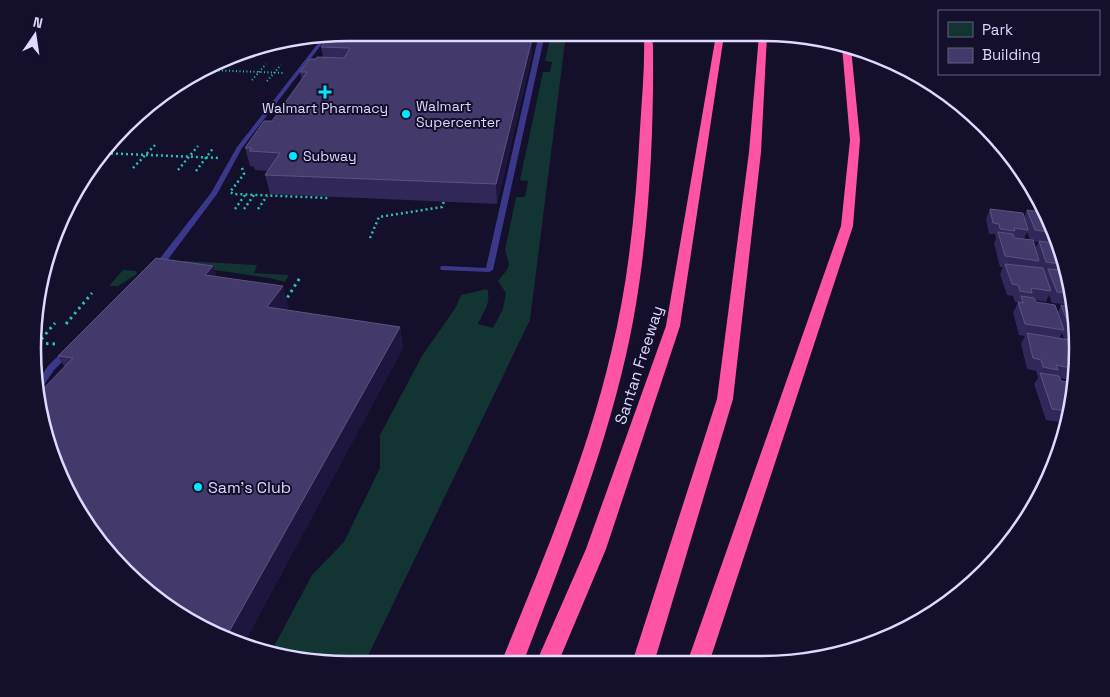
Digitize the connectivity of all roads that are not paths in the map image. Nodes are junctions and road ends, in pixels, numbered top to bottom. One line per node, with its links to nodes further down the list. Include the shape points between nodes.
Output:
1 (540, 41): 7 (lane, via 489,270)
2 (648, 41): 11 (highway, via 650,70 642,193 630,295 608,392 564,527)
3 (719, 41): 12 (highway, Santan Freeway, via 674,326 596,549)
4 (763, 41): 13 (highway, via 755,152 725,400)
5 (321, 43): 8 (lane, via 239,148 214,194 168,256)
6 (847, 54): 14 (highway, via 856,140 847,226)
7 (444, 268)
8 (151, 273)
9 (72, 347): 10 (lane)
10 (43, 380)
11 (515, 656)
12 (551, 656)
13 (645, 656)
14 (701, 656)

